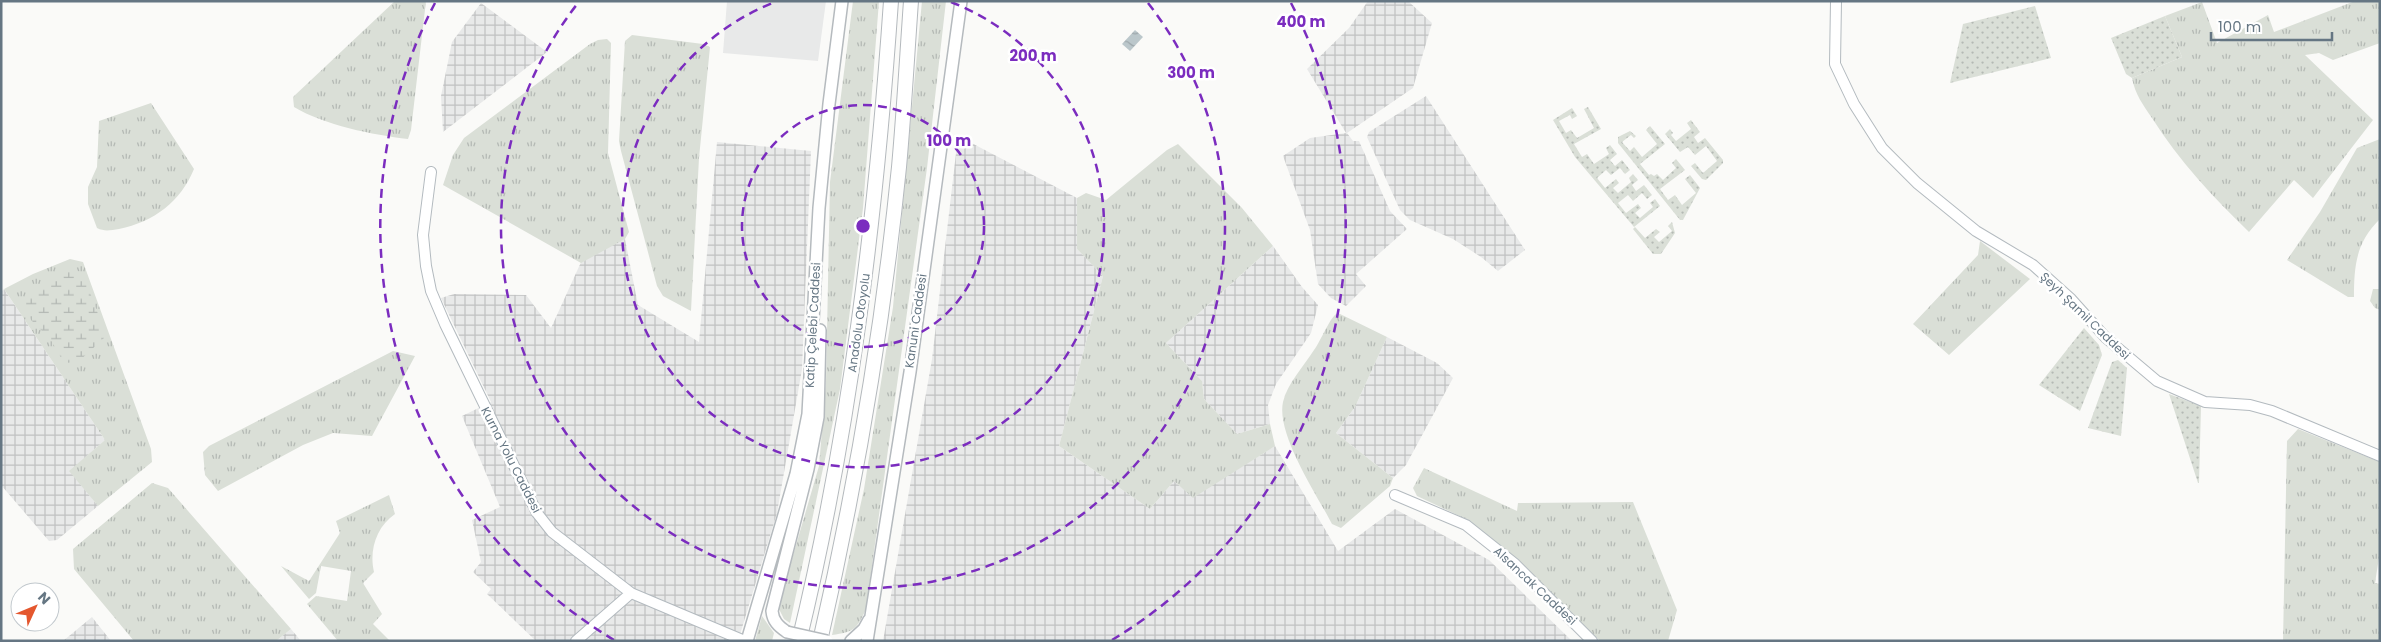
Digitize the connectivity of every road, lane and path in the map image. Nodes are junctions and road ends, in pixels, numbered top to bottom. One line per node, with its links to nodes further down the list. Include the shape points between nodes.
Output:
1 (842, 1): 7 (main road, Katip Çelebi Caddesi)
2 (891, 1): 14 (highway, Anadolu Otoyolu, via 879,157 854,358 833,482)
3 (912, 1): 15 (highway, Anadolu Otoyolu, via 899,167 880,318 854,478)
4 (961, 1): 11 (main road, Kanuni Caddesi, via 910,372)
5 (1836, 1): 8 (street, Şeyh Şamil Caddesi, via 1835,64 1854,104 1882,148 1917,183 1976,231 2033,265 2071,299 2106,338 2157,381 2205,402 2250,405 2272,411)
6 (431, 172): 10 (street, Kurna Yolu Caddesi, via 424,249 431,291 445,324 537,513 552,532)
7 (819, 208): 13 (main road, Katip Çelebi Caddesi, via 809,398 803,445); 16 (main road, bridge, via 818,417 772,611 778,627 786,632)
8 (2380, 456)
9 (1395, 495): 19 (street, Alsancak Caddesi, via 1466,525 1514,564)
10 (631, 593): 12 (street); 13 (street, Kurna Yolu Caddesi)
11 (872, 616): 17 (main road, via 864,630); 18 (main road, Kanuni Caddesi)
12 (576, 641)
13 (746, 641)
14 (799, 641)
15 (820, 641)
16 (827, 641)
17 (851, 641)
18 (867, 641)
19 (1592, 641)

